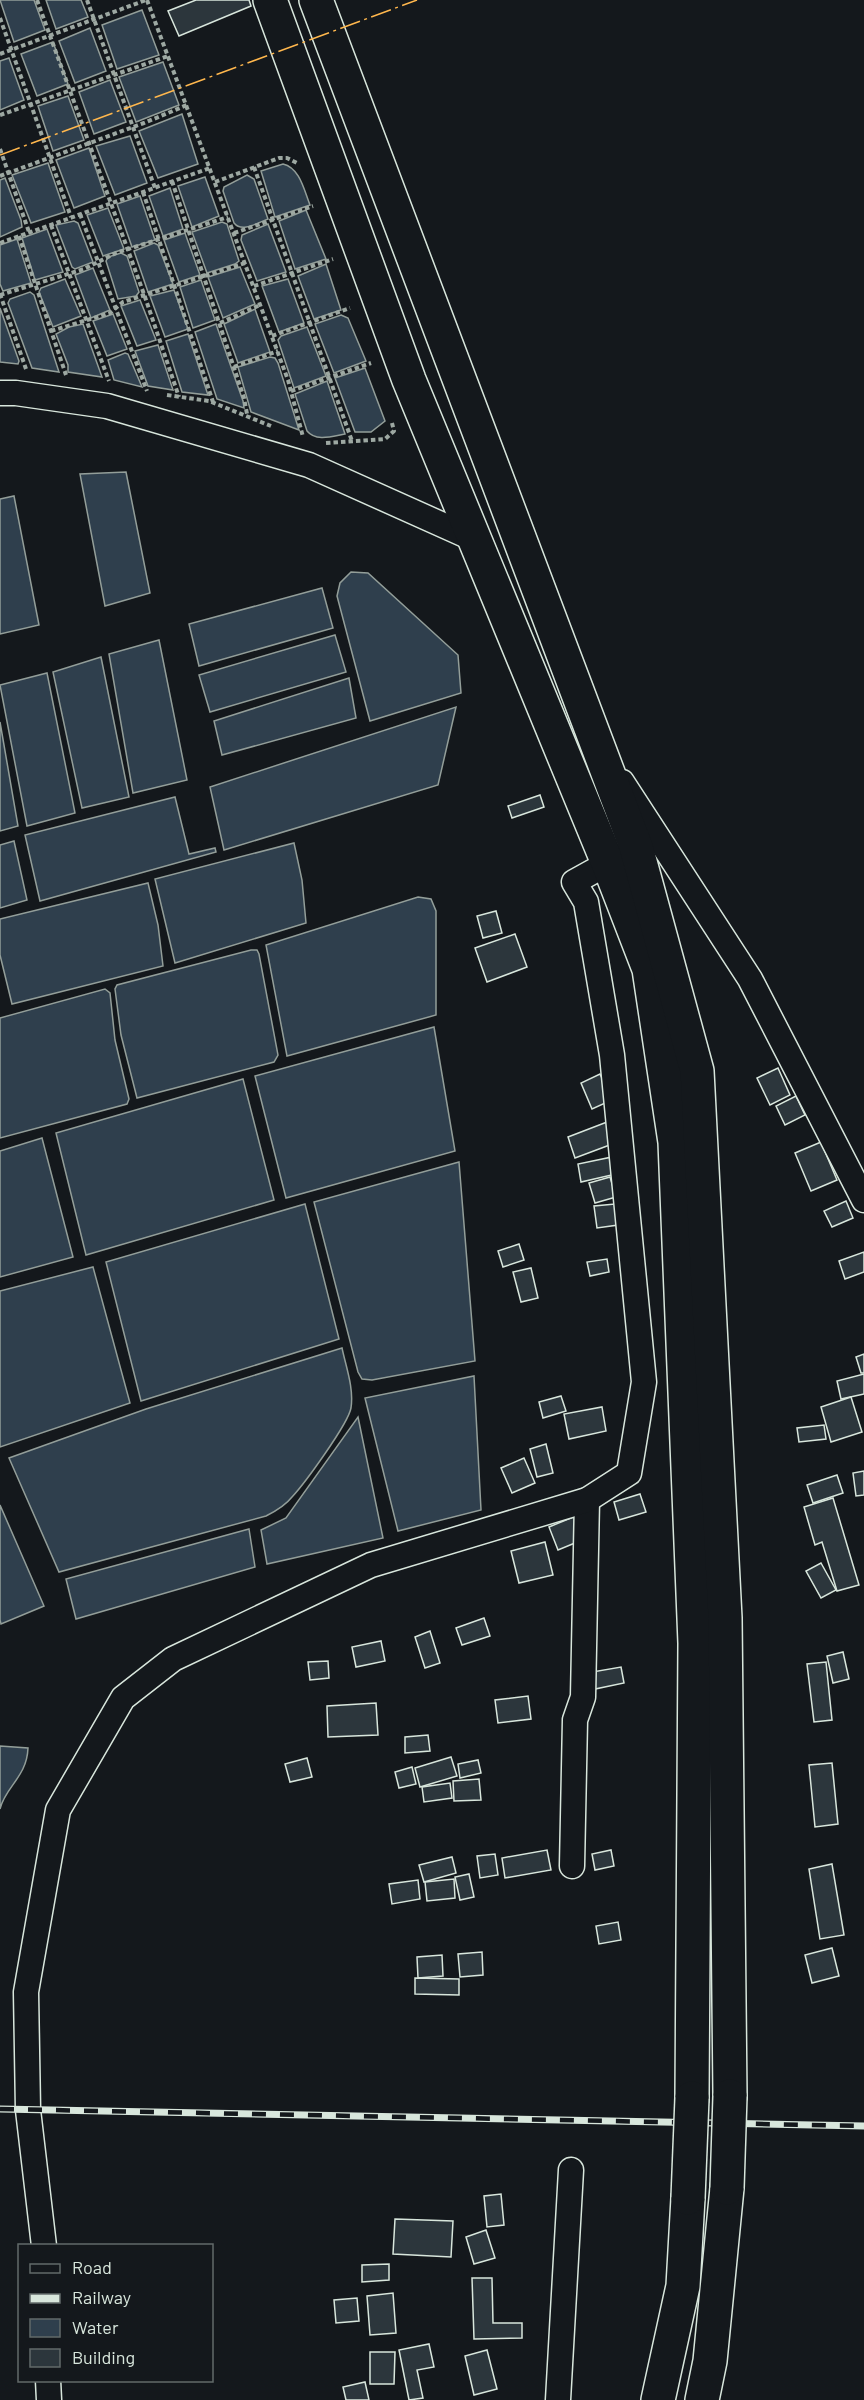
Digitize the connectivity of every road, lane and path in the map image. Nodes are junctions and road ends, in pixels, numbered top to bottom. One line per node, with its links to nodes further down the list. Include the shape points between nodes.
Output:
1 (38, 0): 20 (path)
2 (87, 0): 18 (path)
3 (146, 0): 7 (path); 8 (path)
4 (270, 0): 63 (main road, via 409,380)
5 (316, 0): 64 (main road)
6 (0, 18): 23 (path)
7 (0, 54)
8 (168, 56): 9 (path); 10 (path)
9 (187, 105): 14 (path); 15 (path)
10 (0, 115)
11 (0, 149): 27 (path)
12 (298, 164): 13 (path, via 279,158)
13 (254, 167): 17 (path); 25 (path)
14 (210, 168): 16 (path); 17 (path)
15 (0, 176)
16 (172, 181): 18 (path); 40 (path)
17 (215, 182): 24 (path)
18 (155, 188): 19 (path)
19 (143, 192): 20 (path); 56 (path)
20 (111, 203): 21 (path); 55 (path)
21 (80, 214): 23 (path); 51 (path, via 148,392)
22 (317, 216): 25 (path, via 313,205)
23 (71, 217): 26 (path)
24 (228, 217): 28 (path); 37 (path, via 116,253 84,269)
25 (272, 220): 28 (path); 35 (path)
26 (51, 225): 27 (path); 50 (path)
27 (29, 232): 29 (path)
28 (234, 233): 33 (path)
29 (19, 236): 30 (path); 41 (path)
30 (0, 243)
31 (329, 248): 32 (path)
32 (333, 259): 34 (path); 35 (path)
33 (245, 263): 36 (path); 41 (path, via 123,302 110,313)
34 (336, 269)
35 (292, 274): 36 (path); 61 (path)
36 (254, 286): 39 (path)
37 (0, 294): 48 (path)
38 (347, 298): 42 (path, via 350,308)
39 (260, 305): 40 (path); 42 (path)
40 (220, 323): 46 (path)
41 (51, 331): 49 (path)
42 (272, 336): 43 (path)
43 (278, 351): 46 (path); 52 (path)
44 (367, 352): 45 (path)
45 (371, 363): 47 (path); 52 (path)
46 (234, 367): 57 (path)
47 (375, 374)
48 (29, 376)
49 (69, 381)
50 (112, 387)
51 (139, 391)
52 (291, 391): 60 (path, via 304,441)
53 (0, 393): 63 (street, via 107,406 309,465)
54 (158, 394): 55 (path)
55 (179, 397): 56 (path)
56 (214, 402): 57 (path)
57 (247, 414): 59 (path)
58 (390, 416): 61 (path, via 394,431 385,439)
59 (276, 428)
60 (295, 436)
61 (352, 441): 62 (path)
62 (322, 443)
63 (474, 539): 66 (main road)
64 (593, 738): 65 (main road); 67 (street, via 750,979)
65 (636, 847): 66 (street); 76 (main road, bridge, via 697,1071 725,1618 728,2188 710,2361)
66 (608, 863): 68 (street, via 574,882 586,902 612,1055 644,1382 628,1473); 75 (main road, bridge, via 649,969 675,1142 695,1643 692,2098 684,2286)
67 (864, 1200)
68 (587, 1500): 69 (street, via 583,1697 575,1720); 71 (street, via 371,1565 173,1659 123,1698 58,1810 26,1992 28,2110)
69 (572, 1866)
70 (571, 2170): 74 (street)
71 (44, 2244)
72 (48, 2382): 73 (street)
73 (49, 2400)
74 (558, 2400)
75 (658, 2400)
76 (702, 2400)

